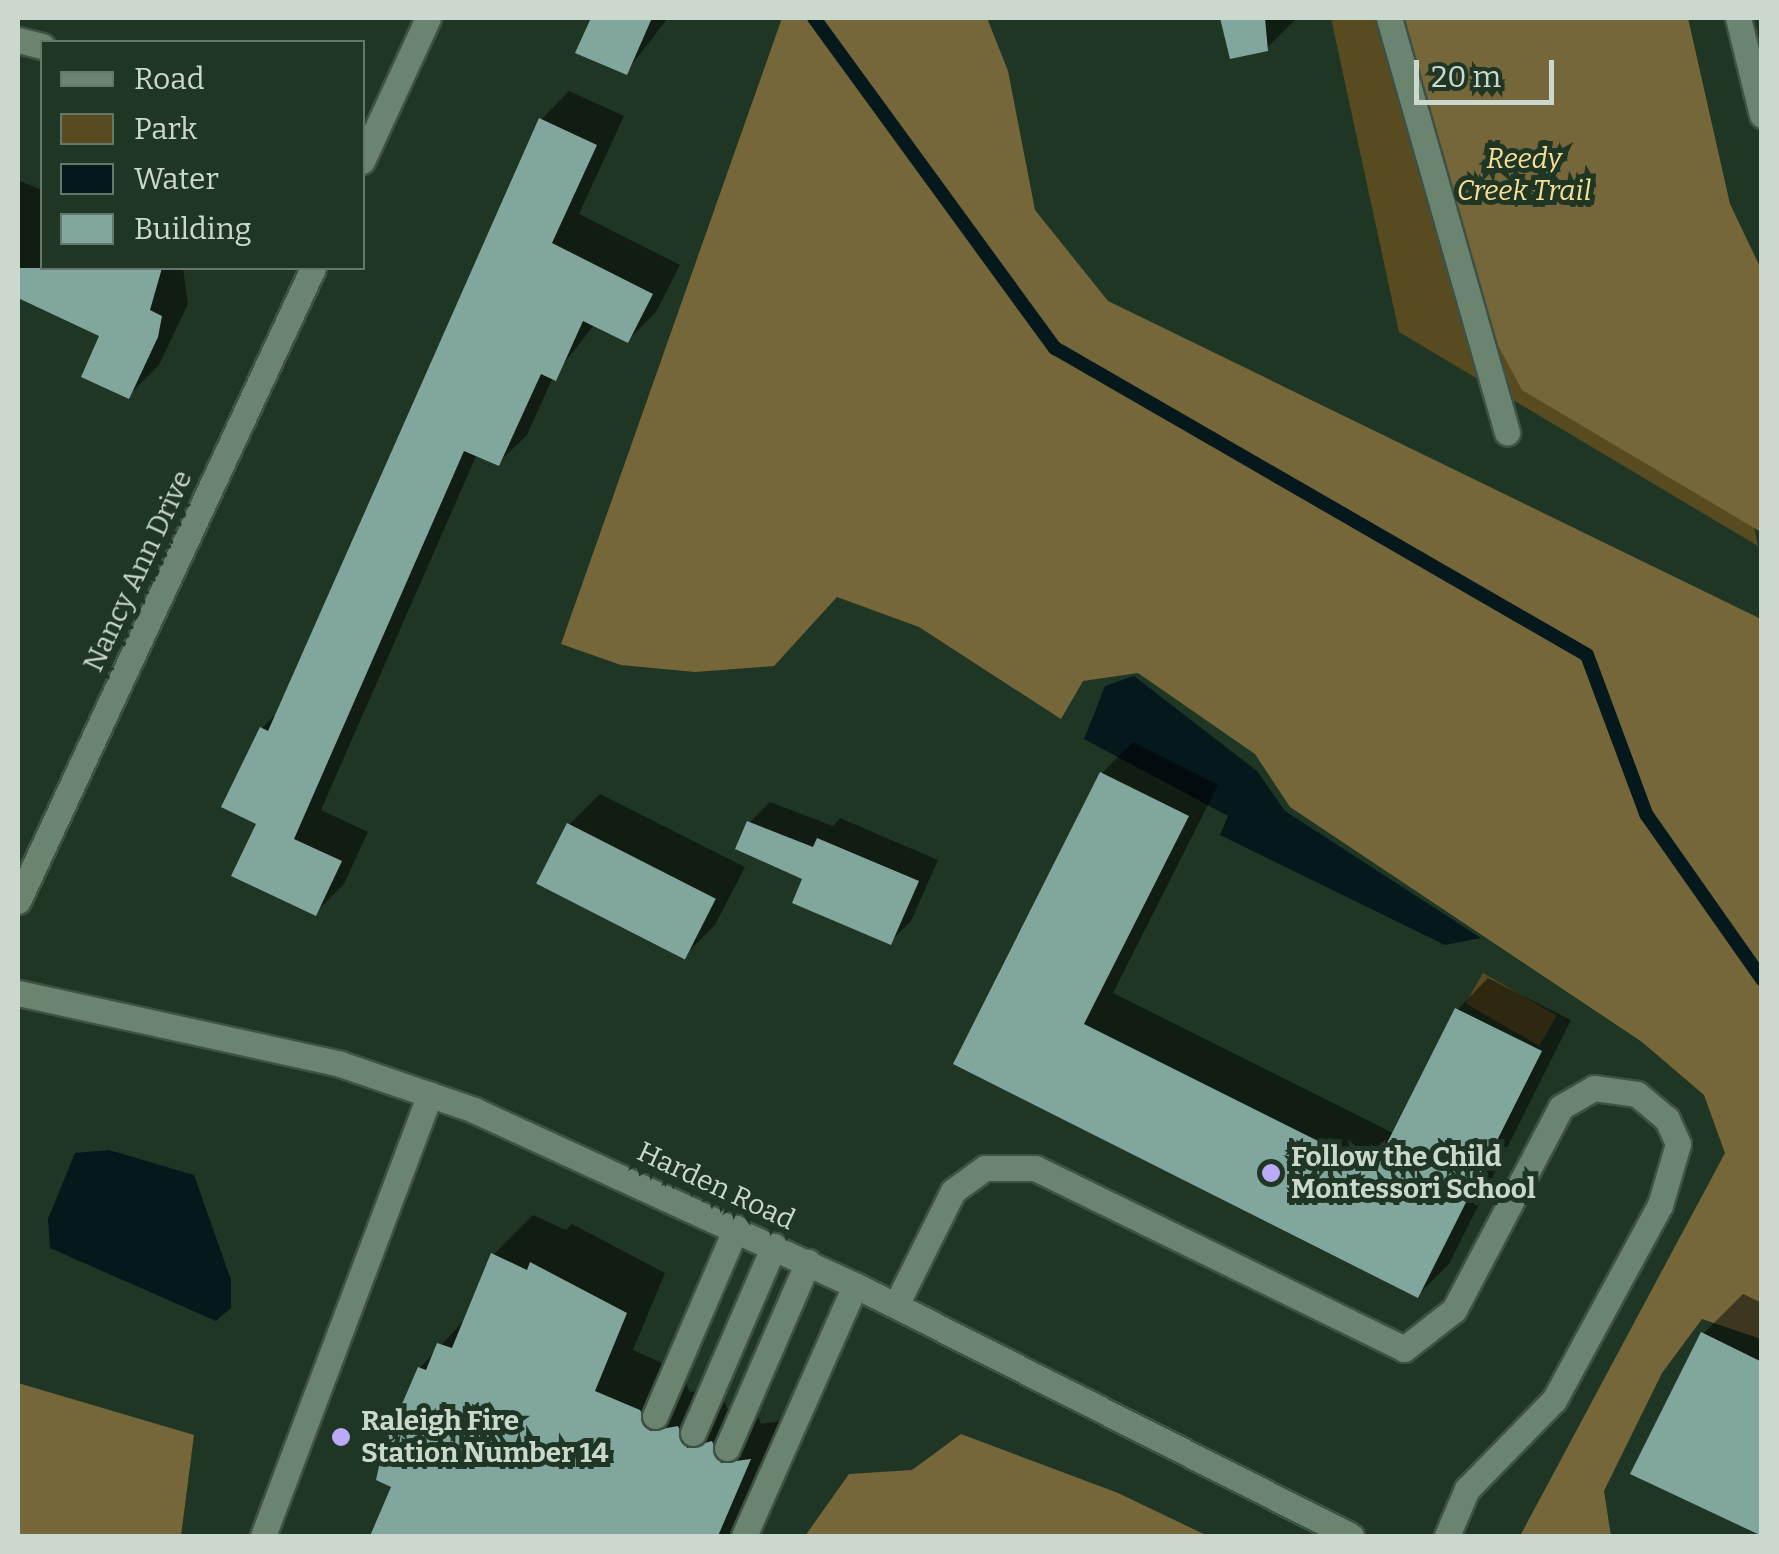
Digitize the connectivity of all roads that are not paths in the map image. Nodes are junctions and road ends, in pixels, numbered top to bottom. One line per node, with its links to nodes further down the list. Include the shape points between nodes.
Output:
1 (428, 18): 5 (street)
2 (1390, 18): 8 (street)
3 (1738, 18): 4 (street)
4 (1762, 115)
5 (372, 119): 6 (street)
6 (365, 148)
7 (312, 270): 9 (street, Nancy Ann Drive)
8 (1507, 433)
9 (18, 900)
10 (18, 992): 11 (street, Harden Road, via 340,1064)
11 (430, 1095): 12 (street, Harden Road); 20 (street)
12 (736, 1228): 13 (street, Harden Road); 17 (street)
13 (774, 1246): 14 (street, Harden Road); 18 (street)
14 (808, 1262): 15 (street, Harden Road); 19 (street)
15 (856, 1285): 16 (street, Harden Road); 21 (street)
16 (896, 1305): 22 (street, Harden Road); 23 (street, via 953,1191 984,1168 1036,1168 1404,1349 1454,1310 1561,1106 1594,1088 1637,1094 1667,1119 1678,1144 1660,1205 1554,1400 1467,1490)
17 (654, 1416)
18 (693, 1433)
19 (727, 1448)
20 (263, 1536)
21 (744, 1536)
22 (1351, 1536)
23 (1447, 1536)

